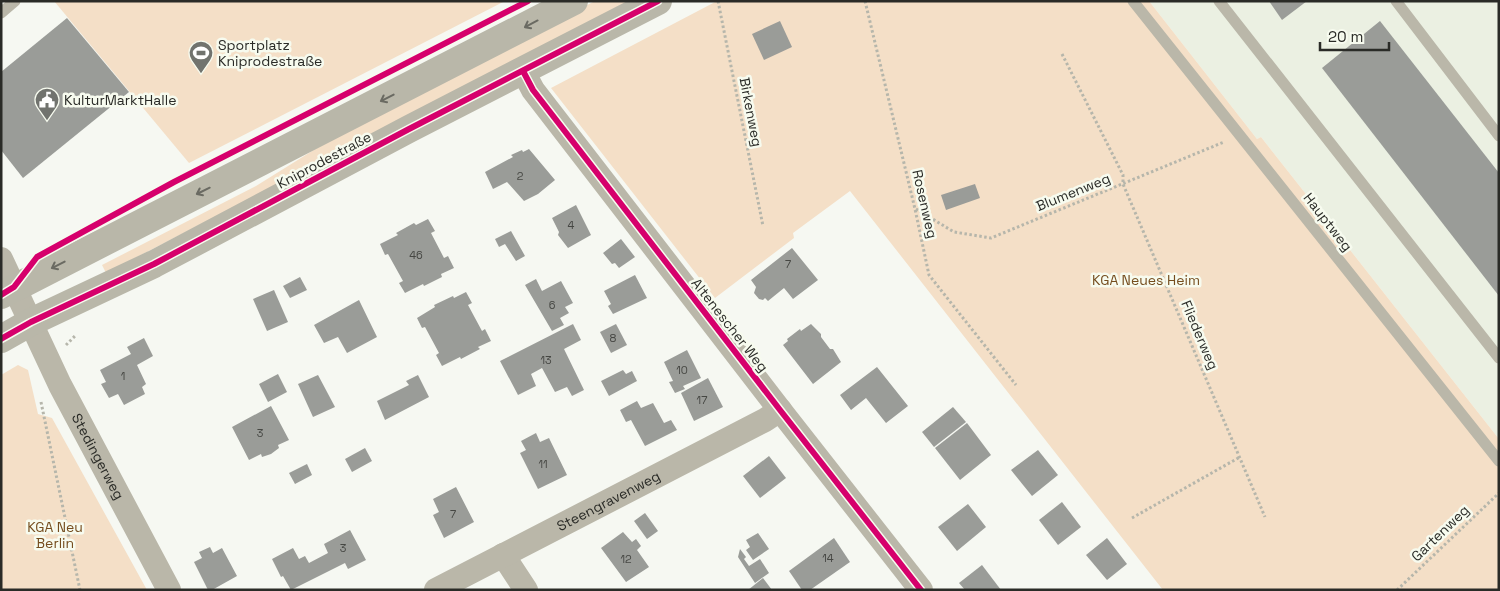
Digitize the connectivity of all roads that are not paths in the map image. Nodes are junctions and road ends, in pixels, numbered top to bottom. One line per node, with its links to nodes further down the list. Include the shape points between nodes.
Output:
1 (16, 1): 7 (lane)
2 (574, 1): 11 (main road, Kniprodestraße, one-way to 11)
3 (658, 1): 8 (main road, Kniprodestraße)
4 (1133, 1): 16 (lane, Hauptweg)
5 (1219, 1): 14 (lane)
6 (1396, 1): 9 (lane)
7 (1, 13)
8 (523, 71): 12 (main road, Kniprodestraße, via 154,264); 15 (street, Altenescher Weg, via 533,90)
9 (1499, 136)
10 (1, 259): 11 (street, Stedingerweg)
11 (8, 291): 12 (street, Stedingerweg)
12 (31, 322): 13 (main road, Kniprodestraße); 18 (street, Stedingerweg, via 60,385)
13 (1, 339)
14 (1499, 358)
15 (780, 410): 17 (street, Steengravenweg); 21 (street, Altenescher Weg)
16 (1499, 461)
17 (503, 555): 19 (street, Steengravenweg); 20 (street)
18 (169, 590)
19 (436, 590)
20 (526, 590)
21 (921, 590)

